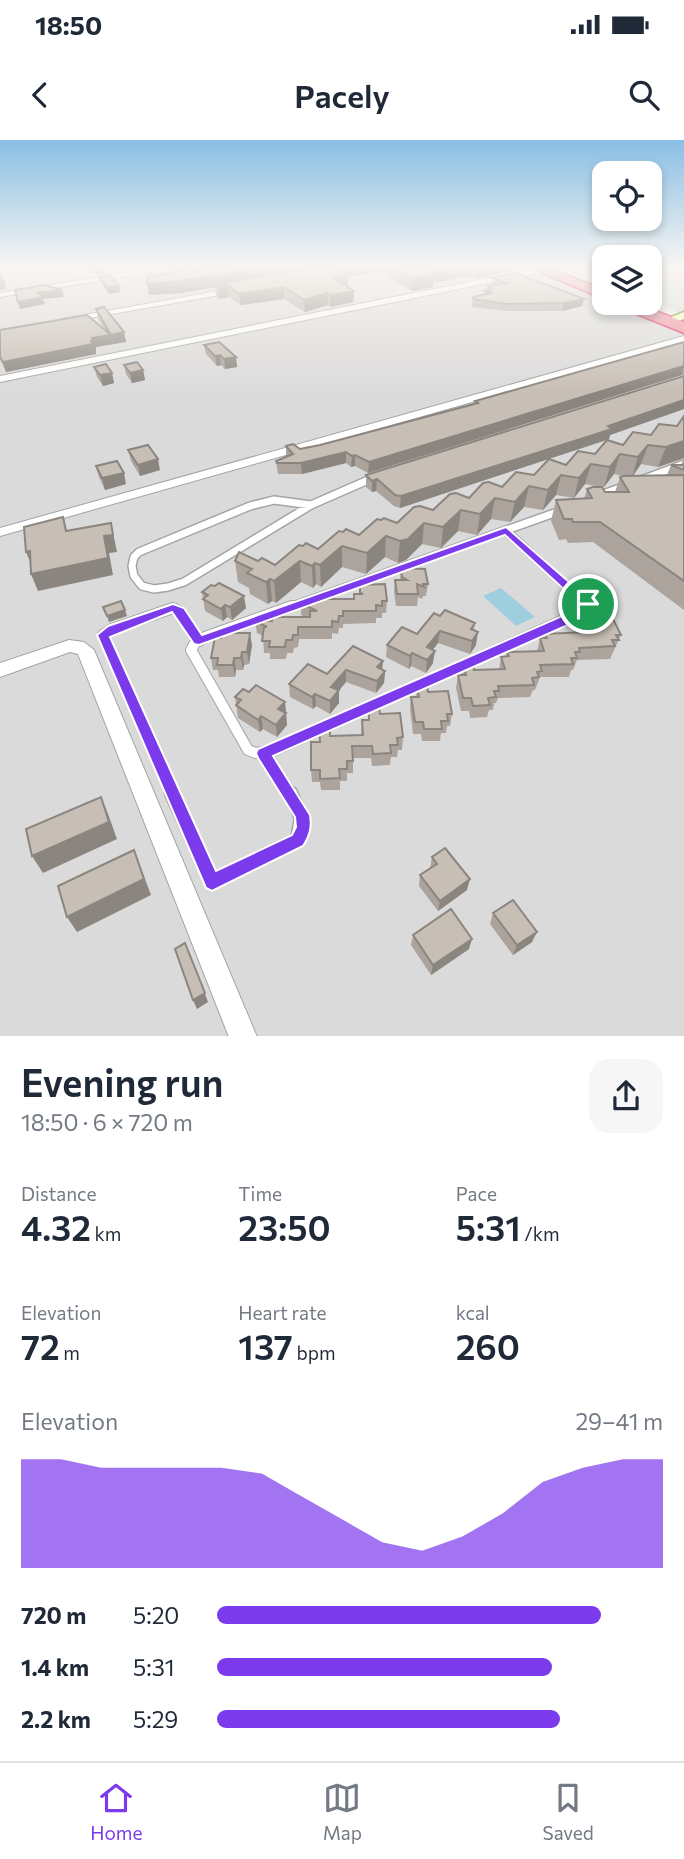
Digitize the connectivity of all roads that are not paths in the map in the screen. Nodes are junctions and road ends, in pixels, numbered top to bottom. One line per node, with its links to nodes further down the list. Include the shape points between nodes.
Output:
1 (123, 309): 6 (street)
2 (343, 309): 8 (street)
3 (662, 312): 5 (highway)
4 (662, 315): 5 (highway)
5 (680, 320)
6 (52, 321)
7 (684, 339): 15 (street)
8 (0, 379)
9 (684, 464): 11 (lane)
10 (385, 474): 12 (lane)
11 (595, 497)
12 (312, 505): 12 (lane, via 184,582 154,589 142,586 134,576 132,566 139,552 250,506 274,500)
13 (570, 507): 14 (lane)
14 (506, 531): 16 (lane); 18 (lane, via 590,608)
15 (0, 532)
16 (199, 641): 18 (lane, via 191,650 193,656 248,750); 18 (lane, via 180,611 173,608 103,635 212,882 298,840 304,827 302,815)
17 (0, 670): 19 (street, via 69,646 85,650)
18 (263, 753)
19 (243, 1036)

